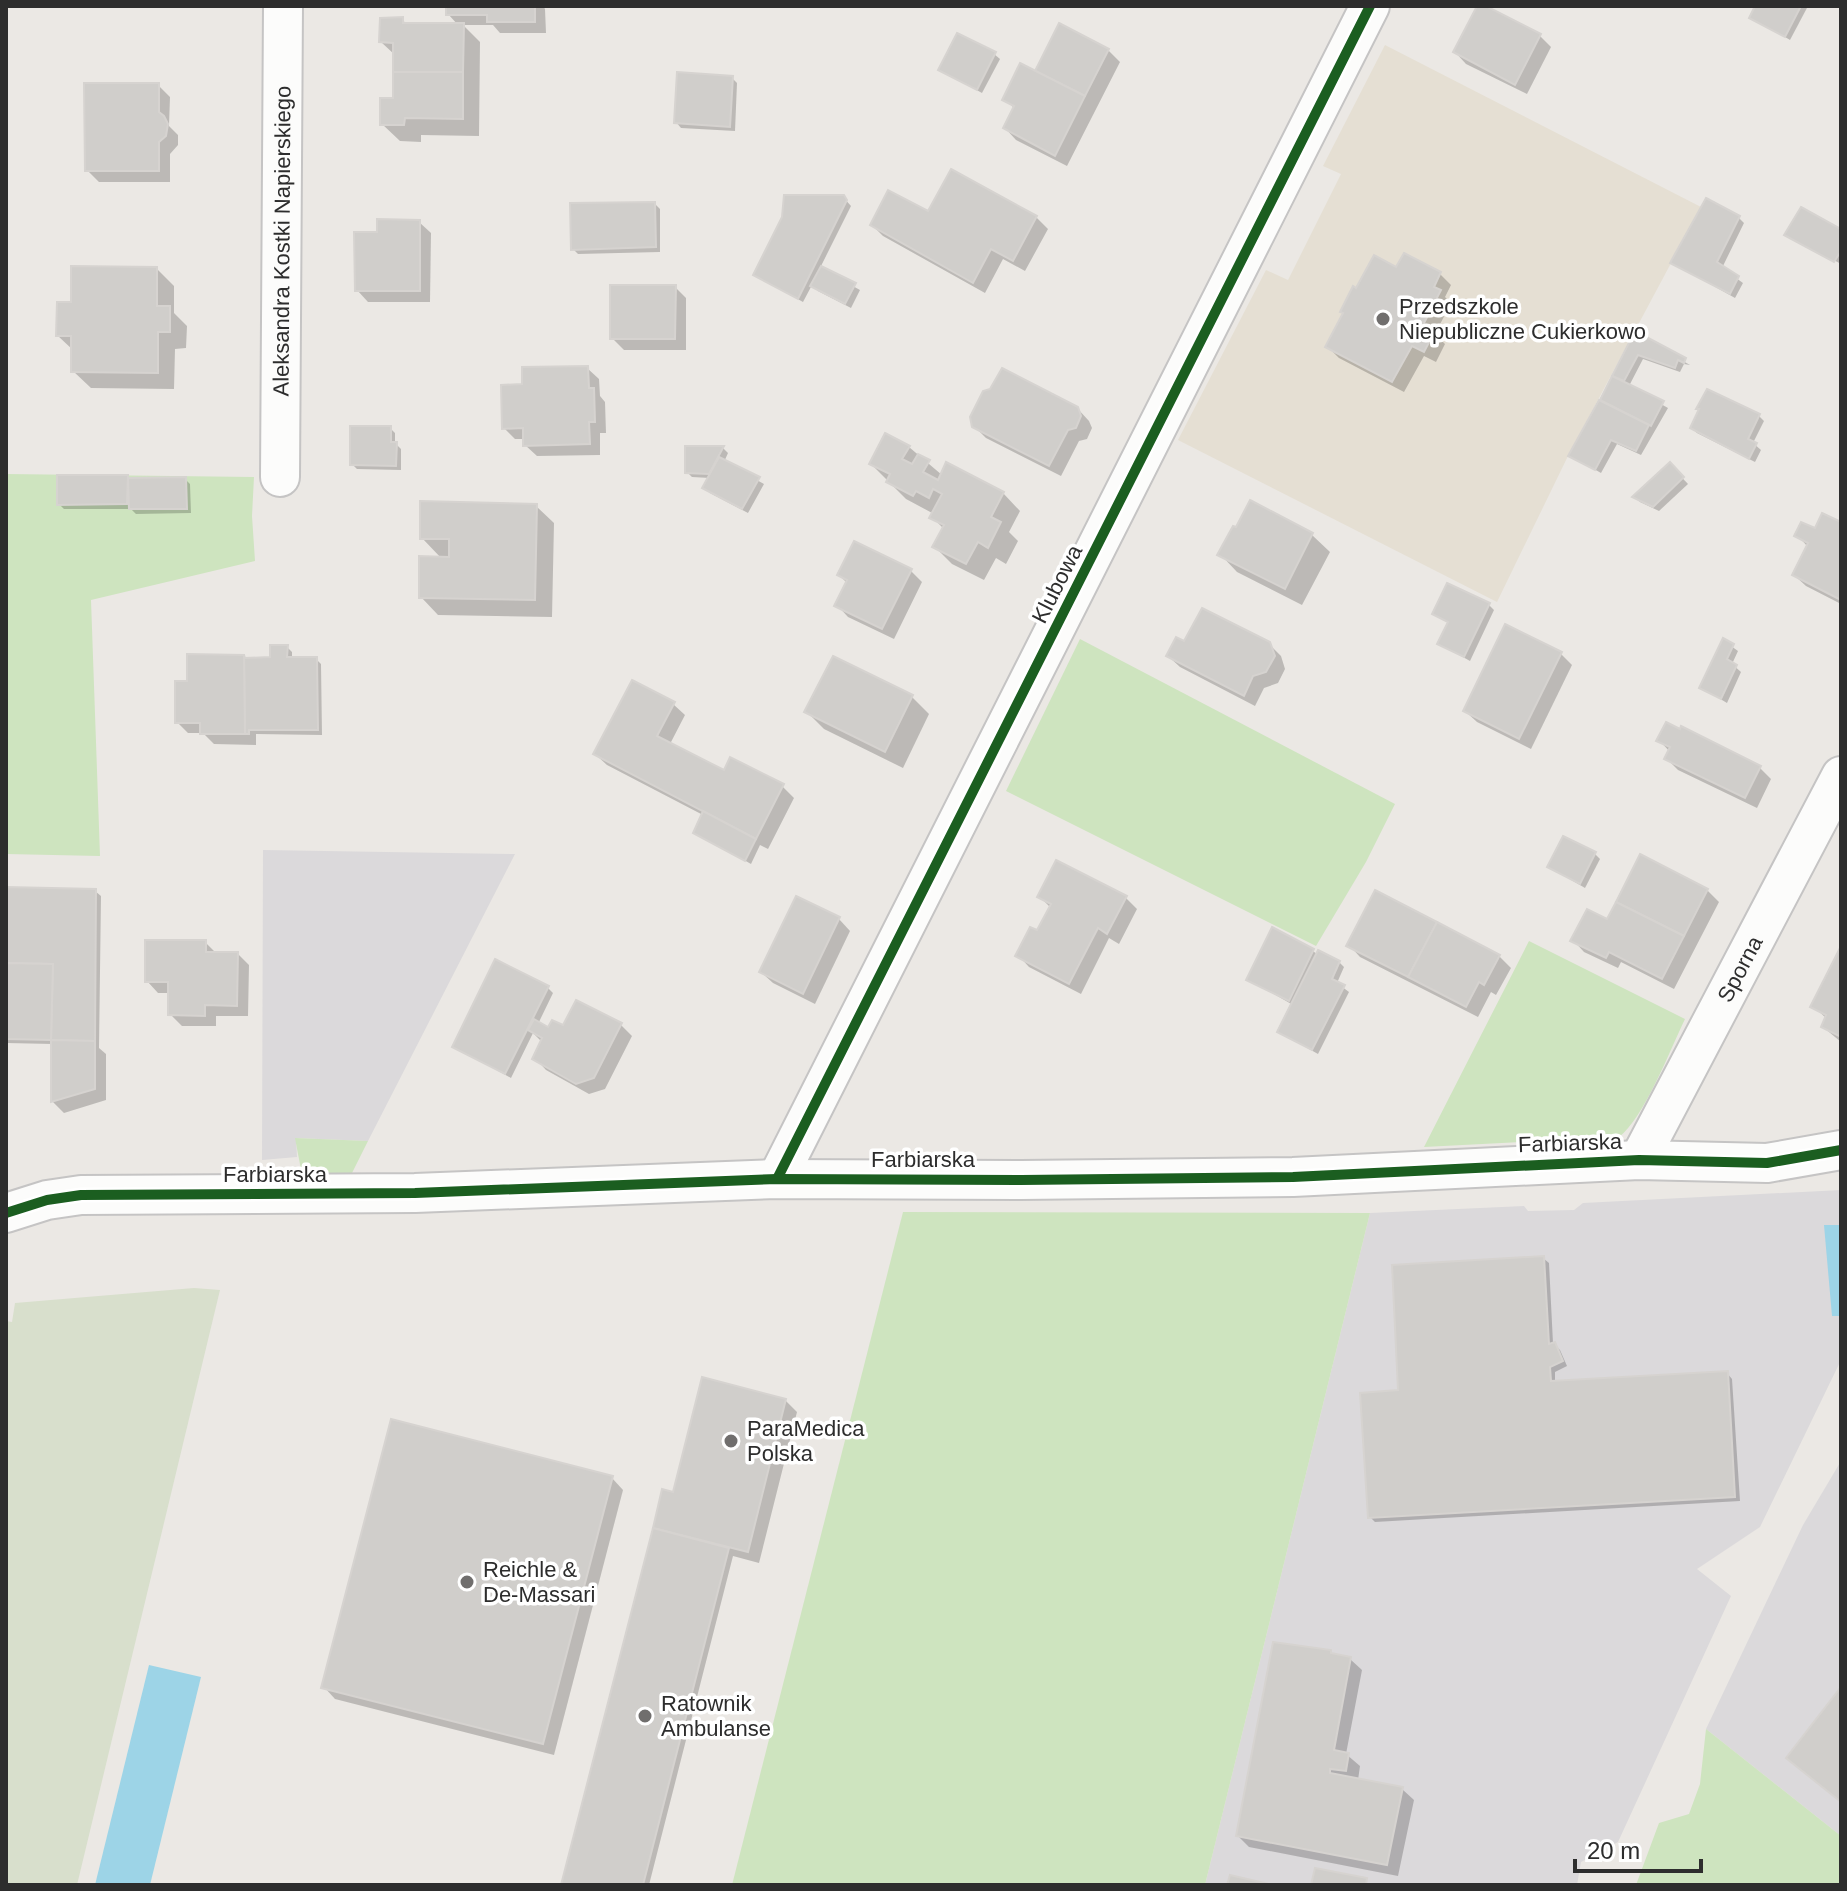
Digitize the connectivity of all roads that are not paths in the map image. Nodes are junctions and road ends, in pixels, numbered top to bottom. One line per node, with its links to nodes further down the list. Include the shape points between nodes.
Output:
1 (283, 6): 3 (street, Aleksandra Kostki Napierskiego)
2 (1370, 6): 7 (street, Klubowa)
3 (280, 477)
4 (1841, 776): 6 (street, Sporna)
5 (1841, 1150): 6 (street, Farbiarska, via 1767,1163)
6 (1639, 1160): 7 (street, Farbiarska, via 1293,1177)
7 (777, 1179): 8 (street, Farbiarska, via 415,1193 81,1195)
8 (6, 1213)

